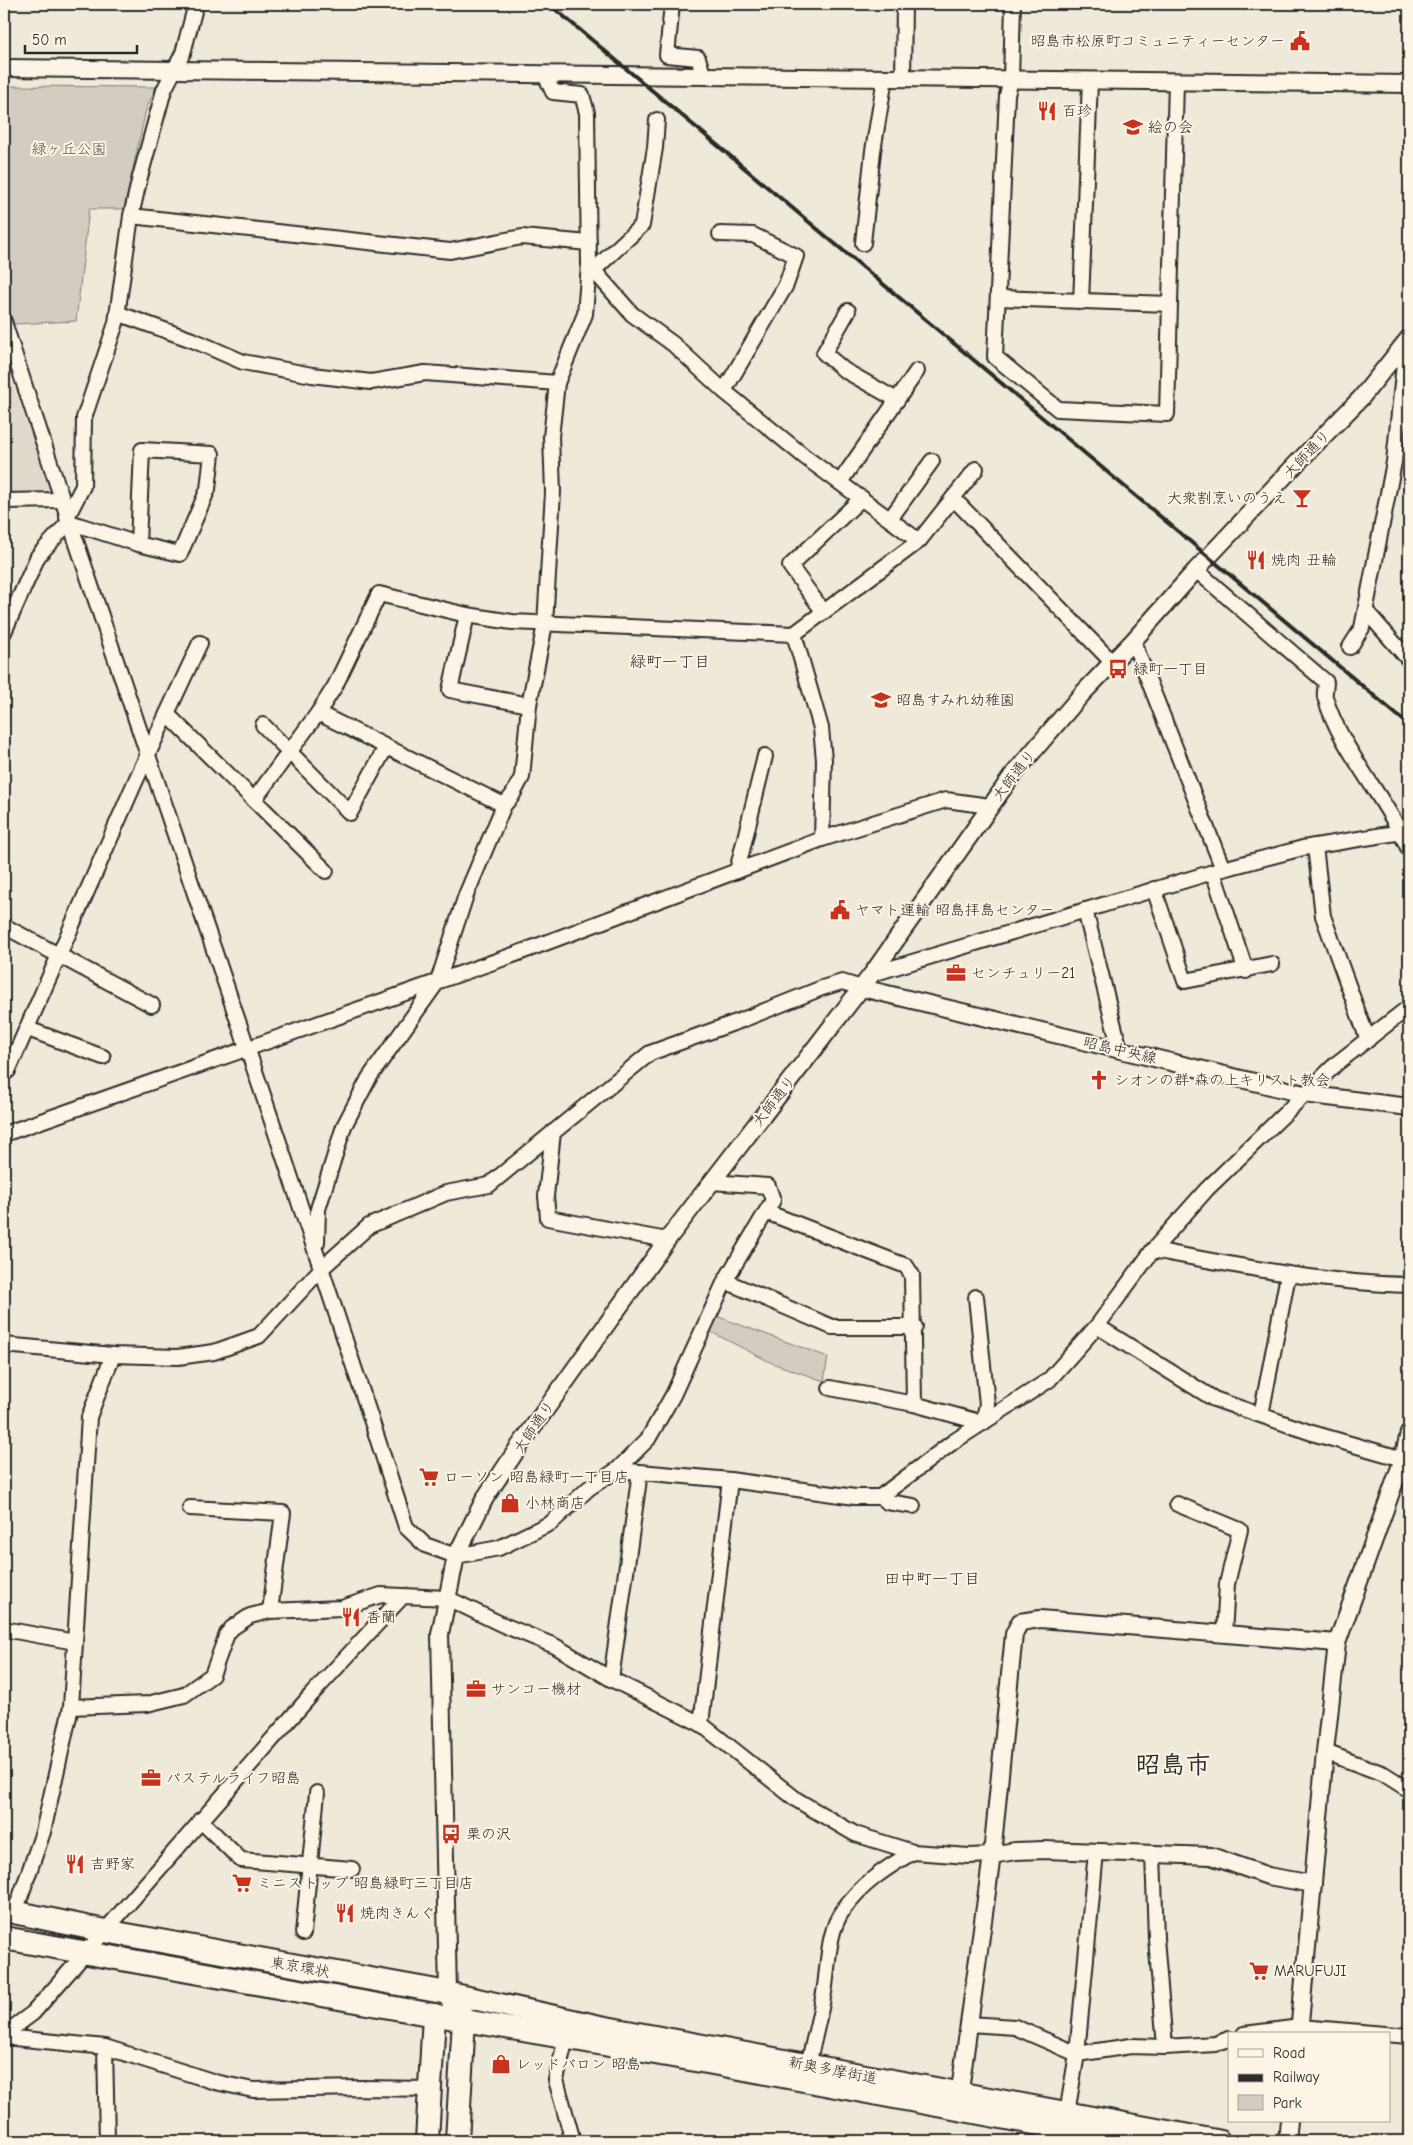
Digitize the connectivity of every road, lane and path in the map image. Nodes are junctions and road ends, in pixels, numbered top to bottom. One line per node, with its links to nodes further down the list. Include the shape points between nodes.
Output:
1 (196, 4): 6 (street, via 183,54)
2 (672, 4): 8 (street, via 667,55 698,58)
3 (904, 4): 10 (street)
4 (1013, 4): 11 (street)
5 (4, 68): 6 (street)
6 (174, 70): 7 (street); 16 (street, via 156,117)
7 (546, 75): 8 (street); 18 (street, via 553,92 582,95 587,113)
8 (704, 77): 9 (street)
9 (885, 78): 10 (street); 19 (street)
10 (903, 79): 11 (street)
11 (1011, 80): 12 (street); 21 (street, via 1007,95)
12 (1090, 80): 13 (street); 22 (street)
13 (1176, 82): 14 (street); 23 (street)
14 (1409, 84)
15 (657, 120): 20 (street, via 642,225)
16 (131, 216): 18 (street, via 450,252 522,237); 25 (street)
17 (720, 234): 30 (street, via 753,235 796,256 786,285)
18 (589, 243): 20 (street)
19 (863, 243)
20 (592, 267): 29 (street, via 585,314); 30 (street, via 632,314 673,344)
21 (998, 298): 22 (street); 23 (street, via 995,357 1058,409 1167,414)
22 (1081, 302): 23 (street)
23 (1170, 304)
24 (848, 311): 31 (street, via 824,352 844,370)
25 (117, 313): 29 (street, via 243,362 312,375 371,382 425,373); 40 (street, via 84,418 83,486)
26 (4, 322): 37 (street)
27 (1408, 341): 43 (street, 大師通り, via 1361,398); 45 (street, via 1394,462)
28 (917, 371): 31 (street)
29 (558, 383): 47 (street, via 551,437 553,492)
30 (724, 391): 34 (street, via 804,457)
31 (897, 400): 34 (street)
32 (932, 461): 39 (street)
33 (976, 470): 36 (street)
34 (840, 482): 35 (street)
35 (862, 498): 39 (street); 44 (street, via 790,566)
36 (953, 498): 41 (street); 54 (street)
37 (61, 500): 38 (street); 40 (street)
38 (4, 501)
39 (890, 519): 41 (street)
40 (68, 520): 42 (street); 48 (street, via 38,556); 61 (street)
41 (919, 541): 44 (street)
42 (138, 544): 42 (street, via 142,450 212,454 208,489 180,554)
43 (1196, 570): 50 (street, 大師通り); 66 (street, via 1326,682 1325,696 1342,735)
44 (823, 611): 49 (street)
45 (1366, 611): 52 (street, via 1362,628); 53 (street)
46 (467, 615): 47 (street); 55 (street, via 450,690); 56 (street, via 379,594)
47 (544, 624): 49 (street); 55 (street)
48 (4, 632)
49 (794, 634): 67 (street, via 821,728 824,760)
50 (1133, 641): 54 (street, 大師通り); 70 (street)
51 (200, 643): 57 (street)
52 (1350, 647)
53 (1409, 660)
54 (1112, 662): 65 (street, 大師通り, via 1012,776)
55 (529, 705): 64 (street, via 522,777)
56 (318, 713): 59 (street); 60 (street)
57 (167, 714): 61 (street); 63 (street)
58 (263, 725): 60 (street)
59 (386, 747): 60 (street, via 350,813); 64 (street)
60 (288, 752): 63 (street)
61 (148, 754): 76 (street); 86 (street)
62 (765, 756): 72 (street)
63 (254, 800): 71 (street)
64 (504, 805): 80 (street, via 466,895)
65 (990, 806): 67 (street, via 946,800); 79 (street, 大師通り)
66 (1402, 832): 68 (street); 69 (street)
67 (822, 839): 72 (street)
68 (1315, 846): 70 (street); 85 (street, via 1323,916)
69 (1409, 850)
70 (1218, 870): 73 (street); 78 (street)
71 (326, 871)
72 (737, 871): 80 (street)
73 (1154, 890): 74 (street); 78 (street, via 1184,981)
74 (1085, 910): 79 (street); 87 (street)
75 (4, 926): 76 (street)
76 (58, 955): 82 (street); 84 (street)
77 (1272, 964): 78 (street)
78 (1246, 971)
79 (872, 974): 81 (street, 大師通り)
80 (438, 981): 86 (street); 97 (street, via 369,1078 344,1126 318,1209)
81 (862, 988): 87 (street, 昭島中央線); 92 (street, via 842,982 822,988 650,1053); 94 (street, 大師通り)
82 (152, 1005)
83 (1409, 1007): 85 (street)
84 (28, 1030): 88 (street); 89 (street, via 8,1072)
85 (1368, 1040): 90 (street)
86 (246, 1048): 93 (street); 97 (street)
87 (1120, 1050): 90 (street, 昭島中央線)
88 (103, 1057)
89 (4, 1070)
90 (1304, 1094): 91 (street, 昭島中央線); 98 (street, via 1207,1189)
91 (1409, 1107)
92 (553, 1132): 96 (street, via 546,1196 548,1218); 99 (street, via 489,1185 446,1193 369,1226)
93 (4, 1134)
94 (711, 1182): 95 (street, via 768,1186 773,1200); 96 (street, 大師通り)
95 (766, 1212): 101 (street); 105 (street, via 906,1266 912,1275)
96 (667, 1240): 121 (street, 大師通り, via 518,1448 485,1498)
97 (316, 1250): 99 (street)
98 (1153, 1250): 100 (street); 104 (street)
99 (322, 1268): 107 (street, via 259,1336 196,1356); 121 (street, via 406,1527 425,1545)
100 (1288, 1275): 102 (street, via 1359,1284); 110 (street)
101 (725, 1281): 105 (street, via 832,1327); 114 (street, via 673,1395 648,1439)
102 (1409, 1285)
103 (976, 1297): 111 (street, via 987,1404)
104 (1097, 1326): 110 (street, via 1214,1399); 111 (street, via 1049,1380)
105 (915, 1327): 109 (street)
106 (4, 1345): 107 (street)
107 (113, 1355): 127 (street, via 89,1417)
108 (830, 1388): 109 (street)
109 (914, 1404): 111 (street)
110 (1261, 1415): 113 (street)
111 (983, 1423): 117 (street)
112 (1409, 1433): 113 (street)
113 (1403, 1459): 128 (street)
114 (617, 1470): 115 (street); 121 (street, via 589,1488 551,1523 499,1548)
115 (640, 1472): 116 (street); 129 (street)
116 (730, 1480): 117 (street, via 856,1497); 131 (street)
117 (880, 1497): 119 (street, via 887,1502)
118 (1178, 1504): 126 (street, via 1240,1530 1227,1584)
119 (913, 1506)
120 (190, 1508): 124 (street, via 283,1513)
121 (456, 1556): 123 (street, 大師通り)
122 (403, 1596): 123 (street); 124 (street, via 381,1595 342,1608); 135 (street)
123 (447, 1598): 129 (street, via 555,1646); 148 (street, 大師通り, via 440,1644)
124 (270, 1611): 130 (street, via 250,1616 232,1628 212,1675 184,1695 147,1704)
125 (4, 1629): 127 (street)
126 (1224, 1634): 128 (street); 139 (street, via 1040,1619 1020,1622 1014,1634)
127 (74, 1642): 130 (street)
128 (1338, 1643): 132 (street)
129 (611, 1679): 131 (street)
130 (71, 1707): 143 (street, via 43,1832)
131 (701, 1724): 136 (street, via 797,1800 855,1834)
132 (1325, 1752): 133 (street, via 1384,1774); 142 (street)
133 (1409, 1790)
134 (317, 1793): 140 (street)
135 (200, 1820): 140 (street, via 241,1860); 144 (street)
136 (913, 1852): 139 (street); 164 (street, via 869,1880 837,1920 832,1932 823,1998)
137 (1096, 1852): 138 (street); 139 (street, via 1015,1851); 163 (street)
138 (1153, 1854): 142 (street, via 1211,1856 1268,1876); 162 (street)
139 (992, 1856): 151 (street)
140 (309, 1865): 141 (street); 145 (street)
141 (352, 1869)
142 (1313, 1884): 153 (street)
143 (10, 1911): 144 (highway, 東京環状)
144 (105, 1931): 147 (street); 148 (highway, 東京環状)
145 (303, 1933)
146 (4, 1938): 147 (highway, 東京環状)
147 (88, 1952): 149 (highway, 東京環状); 152 (street, via 33,2013 14,2028)
148 (448, 1994): 149 (highway); 150 (highway); 164 (main road, 新奥多摩街道)
149 (434, 2015): 150 (main road); 165 (highway)
150 (464, 2019): 159 (main road); 171 (highway)
151 (969, 2024): 163 (street, via 1015,2027); 166 (street)
152 (4, 2030)
153 (1299, 2031): 154 (street); 155 (street)
154 (1281, 2032)
155 (1321, 2032)
156 (1390, 2035): 157 (street)
157 (1409, 2036)
158 (4, 2037): 161 (street)
159 (566, 2038): 166 (main road); 172 (street, via 556,2080)
160 (1228, 2039): 162 (street, via 1215,2044)
161 (104, 2047): 165 (street, via 215,2082 253,2090); 169 (street)
162 (1165, 2047): 163 (street, via 1131,2046)
163 (1077, 2054): 167 (street)
164 (808, 2065): 166 (main road, 新奥多摩街道)
165 (429, 2089): 170 (highway)
166 (958, 2102): 167 (main road, 新奥多摩街道); 173 (main road)
167 (1067, 2114): 174 (main road, 新奥多摩街道)
168 (1289, 2122): 175 (street)
169 (107, 2141)
170 (428, 2141)
171 (457, 2141)
172 (573, 2141)
173 (1127, 2141)
174 (1219, 2141)
175 (1287, 2141)

